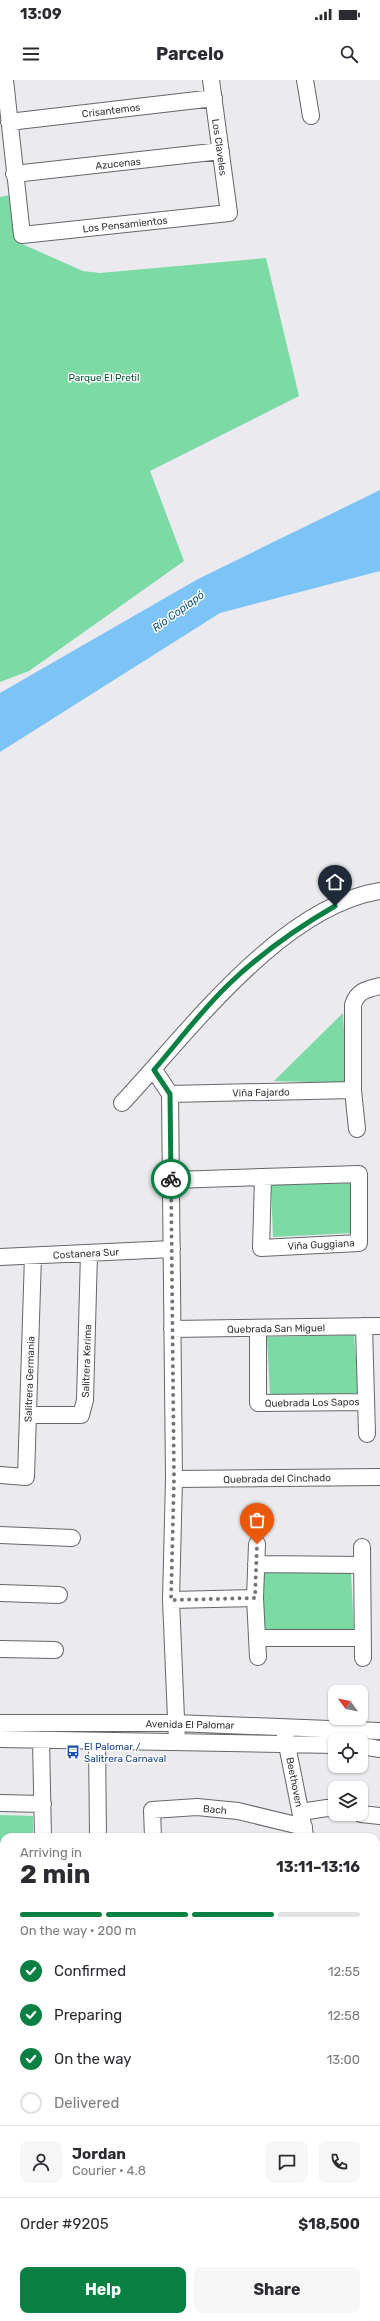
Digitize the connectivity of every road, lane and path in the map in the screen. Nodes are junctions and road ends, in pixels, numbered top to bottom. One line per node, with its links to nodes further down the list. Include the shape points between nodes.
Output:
1 (5, 80): 6 (street)
2 (211, 80): 4 (street, Los Claveles)
3 (304, 80): 5 (street)
4 (214, 98): 6 (street, Crisantemos); 7 (street, Los Claveles)
5 (311, 116)
6 (9, 122): 8 (street)
7 (221, 151): 8 (street, Azucenas); 9 (street, Los Claveles)
8 (14, 174): 9 (street, Los Pensamientos, via 22,235)
9 (229, 213)
10 (380, 891): 12 (street, via 335,906 272,947 228,985)
11 (380, 986): 13 (street, via 364,990 356,997 353,1005)
12 (154, 1070): 14 (street); 15 (street)
13 (352, 1090): 14 (street, Viña Fajardo); 16 (street)
14 (170, 1094): 18 (street)
15 (122, 1103)
16 (357, 1129)
17 (263, 1178): 17 (street, Viña Guggiana, via 359,1174 360,1243 261,1248); 18 (street, Viña Guggiana)
18 (172, 1180): 19 (street)
19 (172, 1249): 20 (street, Costanera Sur); 26 (street)
20 (89, 1253): 21 (street, Costanera Sur); 28 (street, Salitrera Kerima, via 85,1400 81,1415)
21 (33, 1256): 22 (street, Costanera Sur); 28 (street, Salitrera Germania)
22 (0, 1257)
23 (364, 1326): 24 (street, Quebrada San Miguel); 25 (street, Quebrada San Miguel); 27 (street)
24 (380, 1326)
25 (258, 1328): 26 (street, Quebrada San Miguel); 27 (street, Quebrada Los Sapos, via 258,1403)
26 (172, 1329): 32 (street)
27 (366, 1402): 29 (street)
28 (28, 1414): 30 (street, Salitrera Germania, via 26,1477)
29 (368, 1434)
30 (0, 1475)
31 (380, 1477): 32 (street, Quebrada del Cinchado)
32 (174, 1479): 42 (street)
33 (0, 1535): 34 (street)
34 (72, 1538)
35 (257, 1544): 37 (street)
36 (362, 1547): 38 (street)
37 (256, 1564): 38 (street); 41 (street)
38 (362, 1565): 44 (street)
39 (0, 1593): 40 (street)
40 (59, 1595)
41 (255, 1598): 42 (street); 43 (street)
42 (171, 1600): 50 (street)
43 (257, 1638): 44 (street); 47 (street)
44 (362, 1638): 48 (street)
45 (0, 1649): 46 (street)
46 (55, 1650)
47 (258, 1657)
48 (363, 1658)
49 (0, 1723): 50 (street, Avenida El Palomar)
50 (175, 1723): 51 (street, Avenida El Palomar); 56 (street)
51 (283, 1726): 52 (street, Avenida El Palomar); 57 (street, Beethoven)
52 (380, 1730)
53 (0, 1739): 54 (street, Avenida El Palomar)
54 (41, 1740): 55 (street, Avenida El Palomar); 62 (street)
55 (97, 1741): 56 (street, Avenida El Palomar); 68 (street)
56 (177, 1742): 57 (street, Avenida El Palomar)
57 (288, 1744): 58 (street, Avenida El Palomar); 66 (street, Beethoven)
58 (328, 1745)
59 (368, 1747): 60 (street)
60 (380, 1749)
61 (0, 1803): 62 (street)
62 (43, 1804): 67 (street)
63 (328, 1808): 66 (street)
64 (368, 1815): 65 (street)
65 (380, 1816)
66 (303, 1825): 69 (street, Bach, via 238,1811 197,1807 159,1809 152,1810)
67 (43, 1833)
68 (98, 1833)
69 (153, 1833)

